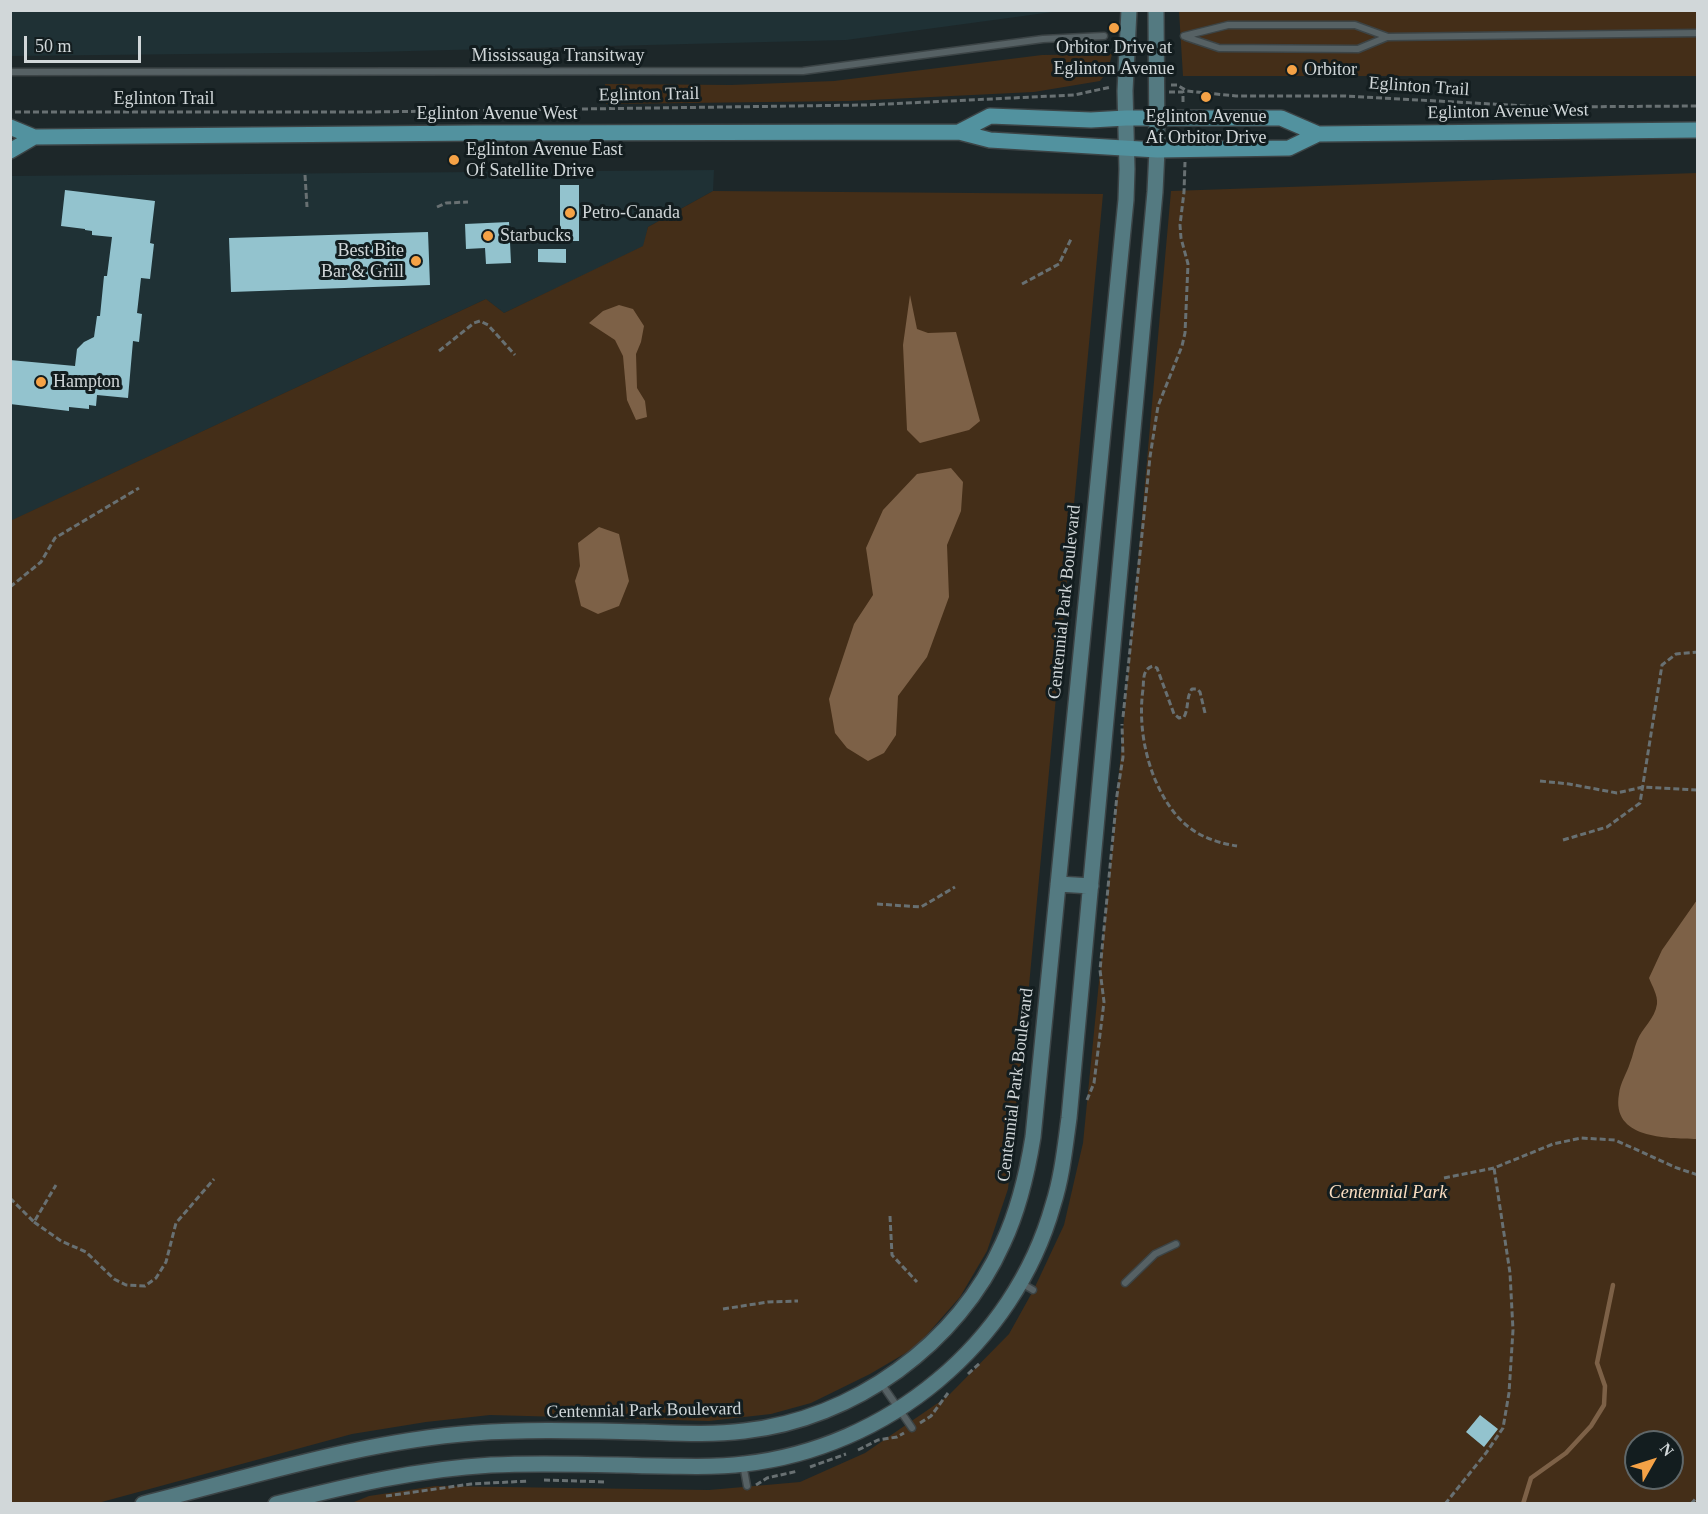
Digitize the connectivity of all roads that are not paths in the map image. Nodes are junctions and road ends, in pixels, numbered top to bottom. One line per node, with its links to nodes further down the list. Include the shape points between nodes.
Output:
1 (1129, 10): 7 (street, Centennial Park Boulevard)
2 (1156, 10): 8 (street)
3 (1698, 33): 5 (lane)
4 (1104, 36): 6 (lane, Mississauga Transitway, via 1043,39 803,71)
5 (1388, 37): 5 (lane, via 1355,25 1228,26 1184,36 1219,48 1358,49)
6 (10, 72)
7 (1126, 125): 8 (main road, Eglinton Avenue West); 11 (main road, Eglinton Avenue West, via 990,116); 14 (street, Centennial Park Boulevard)
8 (1157, 125): 12 (main road, Eglinton Avenue West, via 1281,118); 15 (street)
9 (10, 128): 13 (main road, Eglinton Avenue West)
10 (1698, 130): 12 (main road, Eglinton Avenue West)
11 (959, 132): 13 (main road, Eglinton Avenue West); 14 (main road, Eglinton Avenue West, via 990,140)
12 (1318, 134): 15 (main road, Eglinton Avenue West, via 1289,148)
13 (34, 137): 16 (main road, Eglinton Avenue West)
14 (1127, 150): 15 (main road, Eglinton Avenue West); 17 (street, Centennial Park Boulevard, via 1122,243)
15 (1157, 150): 18 (street)
16 (10, 151)
17 (1058, 884): 18 (street); 21 (street, Centennial Park Boulevard, via 1033,1137 1015,1215 989,1270 953,1321)
18 (1091, 886): 22 (street, via 1062,1173 1027,1286 954,1369)
19 (1176, 1245): 20 (lane, via 1155,1254)
20 (1125, 1283)
21 (880, 1382): 22 (lane); 26 (street, Centennial Park Boulevard, via 796,1420 746,1431 474,1433 351,1452)
22 (899, 1410): 23 (lane); 24 (street, via 818,1447)
23 (912, 1428)
24 (743, 1464): 25 (lane); 27 (street, via 490,1465 393,1476)
25 (747, 1486)
26 (144, 1503)
27 (276, 1503)

